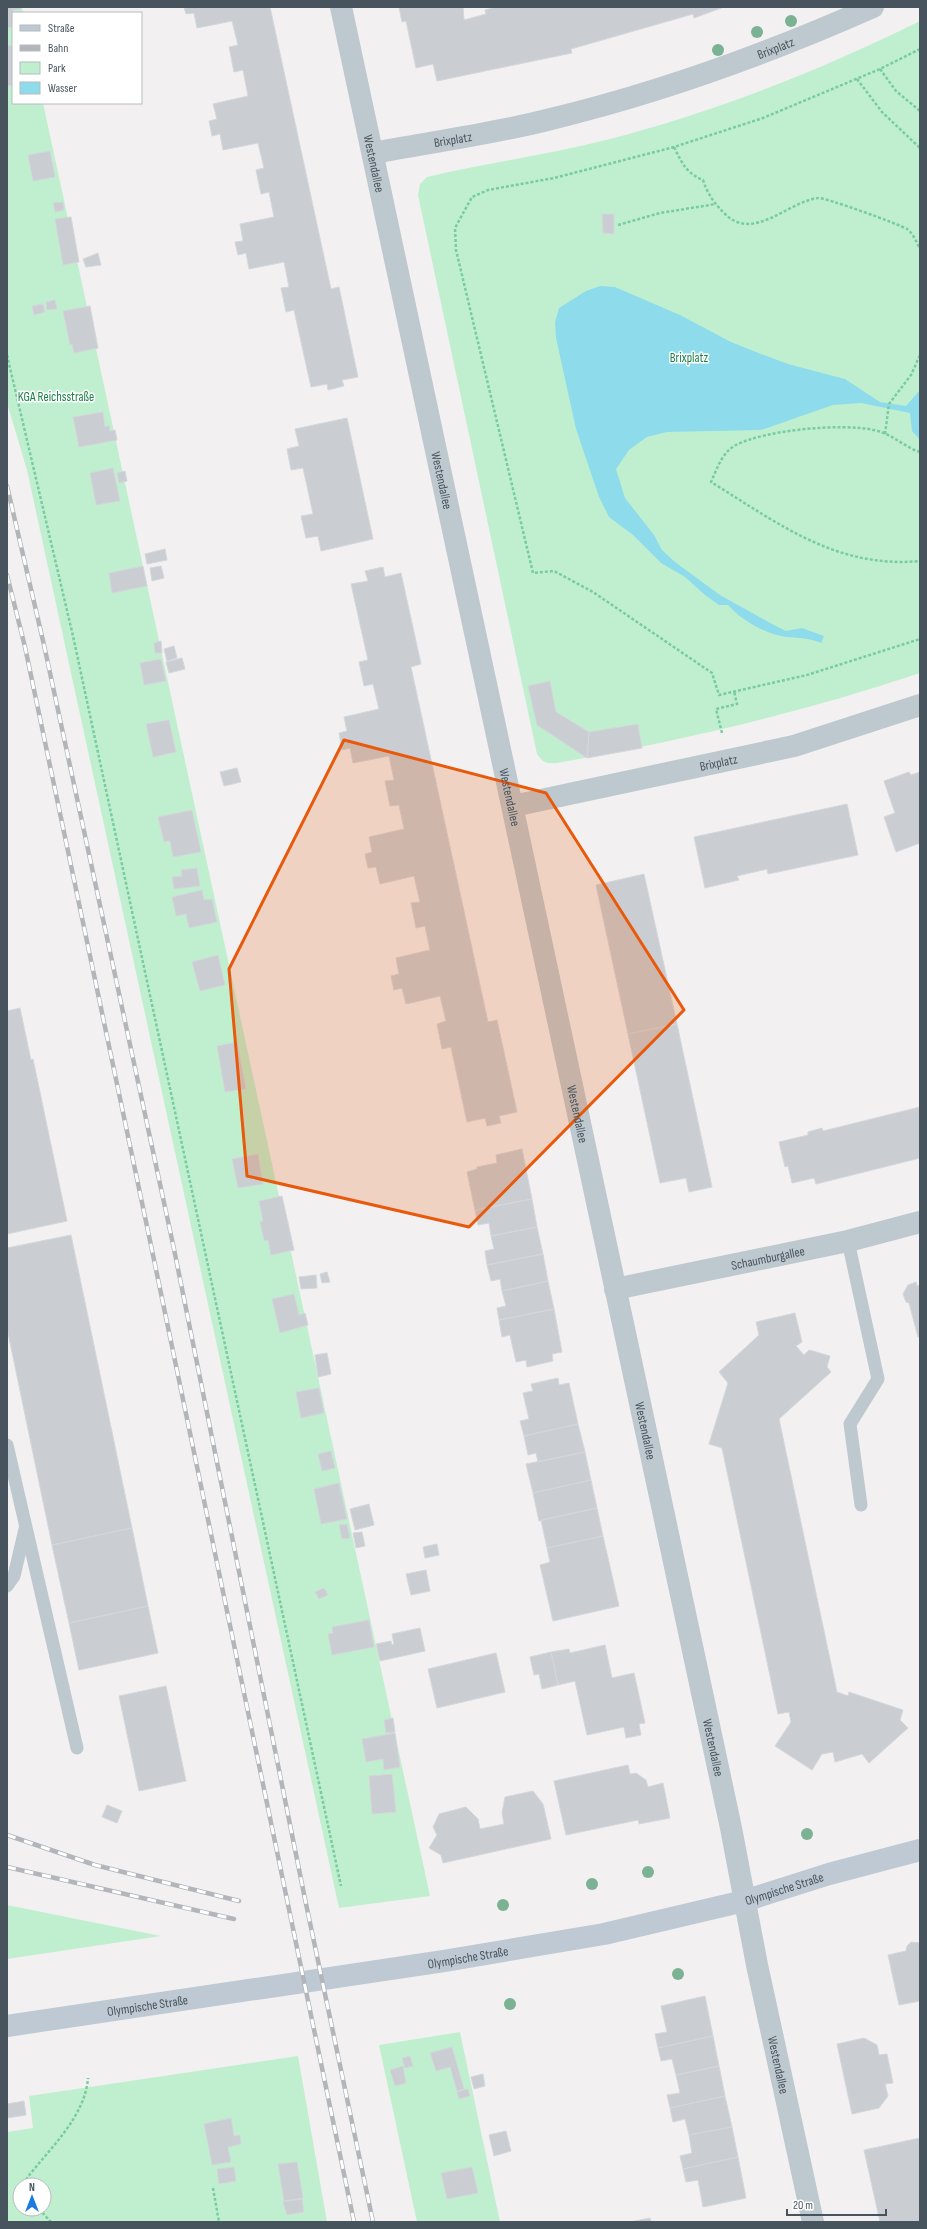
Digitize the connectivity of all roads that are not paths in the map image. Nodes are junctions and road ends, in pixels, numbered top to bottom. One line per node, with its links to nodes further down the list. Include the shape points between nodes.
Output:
1 (341, 7): 3 (street, Westendallee)
2 (873, 7): 3 (street, Brixplatz, via 806,37 677,85 550,120)
3 (373, 154): 5 (street, Westendallee)
4 (920, 705): 5 (street, Brixplatz, via 794,746)
5 (513, 806): 8 (street, Westendallee)
6 (920, 1222): 7 (street, Schaumburgallee)
7 (848, 1241): 8 (street, Schaumburgallee); 10 (lane, via 878,1379 850,1424)
8 (615, 1289): 15 (street, Westendallee, via 731,1828)
9 (7, 1445): 11 (lane)
10 (861, 1505)
11 (26, 1525): 12 (lane, via 14,1576); 13 (lane)
12 (7, 1586)
13 (76, 1748)
14 (920, 1850): 15 (main road, Olympische Straße, via 829,1874)
15 (744, 1901): 16 (main road, Olympische Straße, via 604,1934 444,1961); 17 (street, Westendallee)
16 (7, 2026)
17 (813, 2222)

